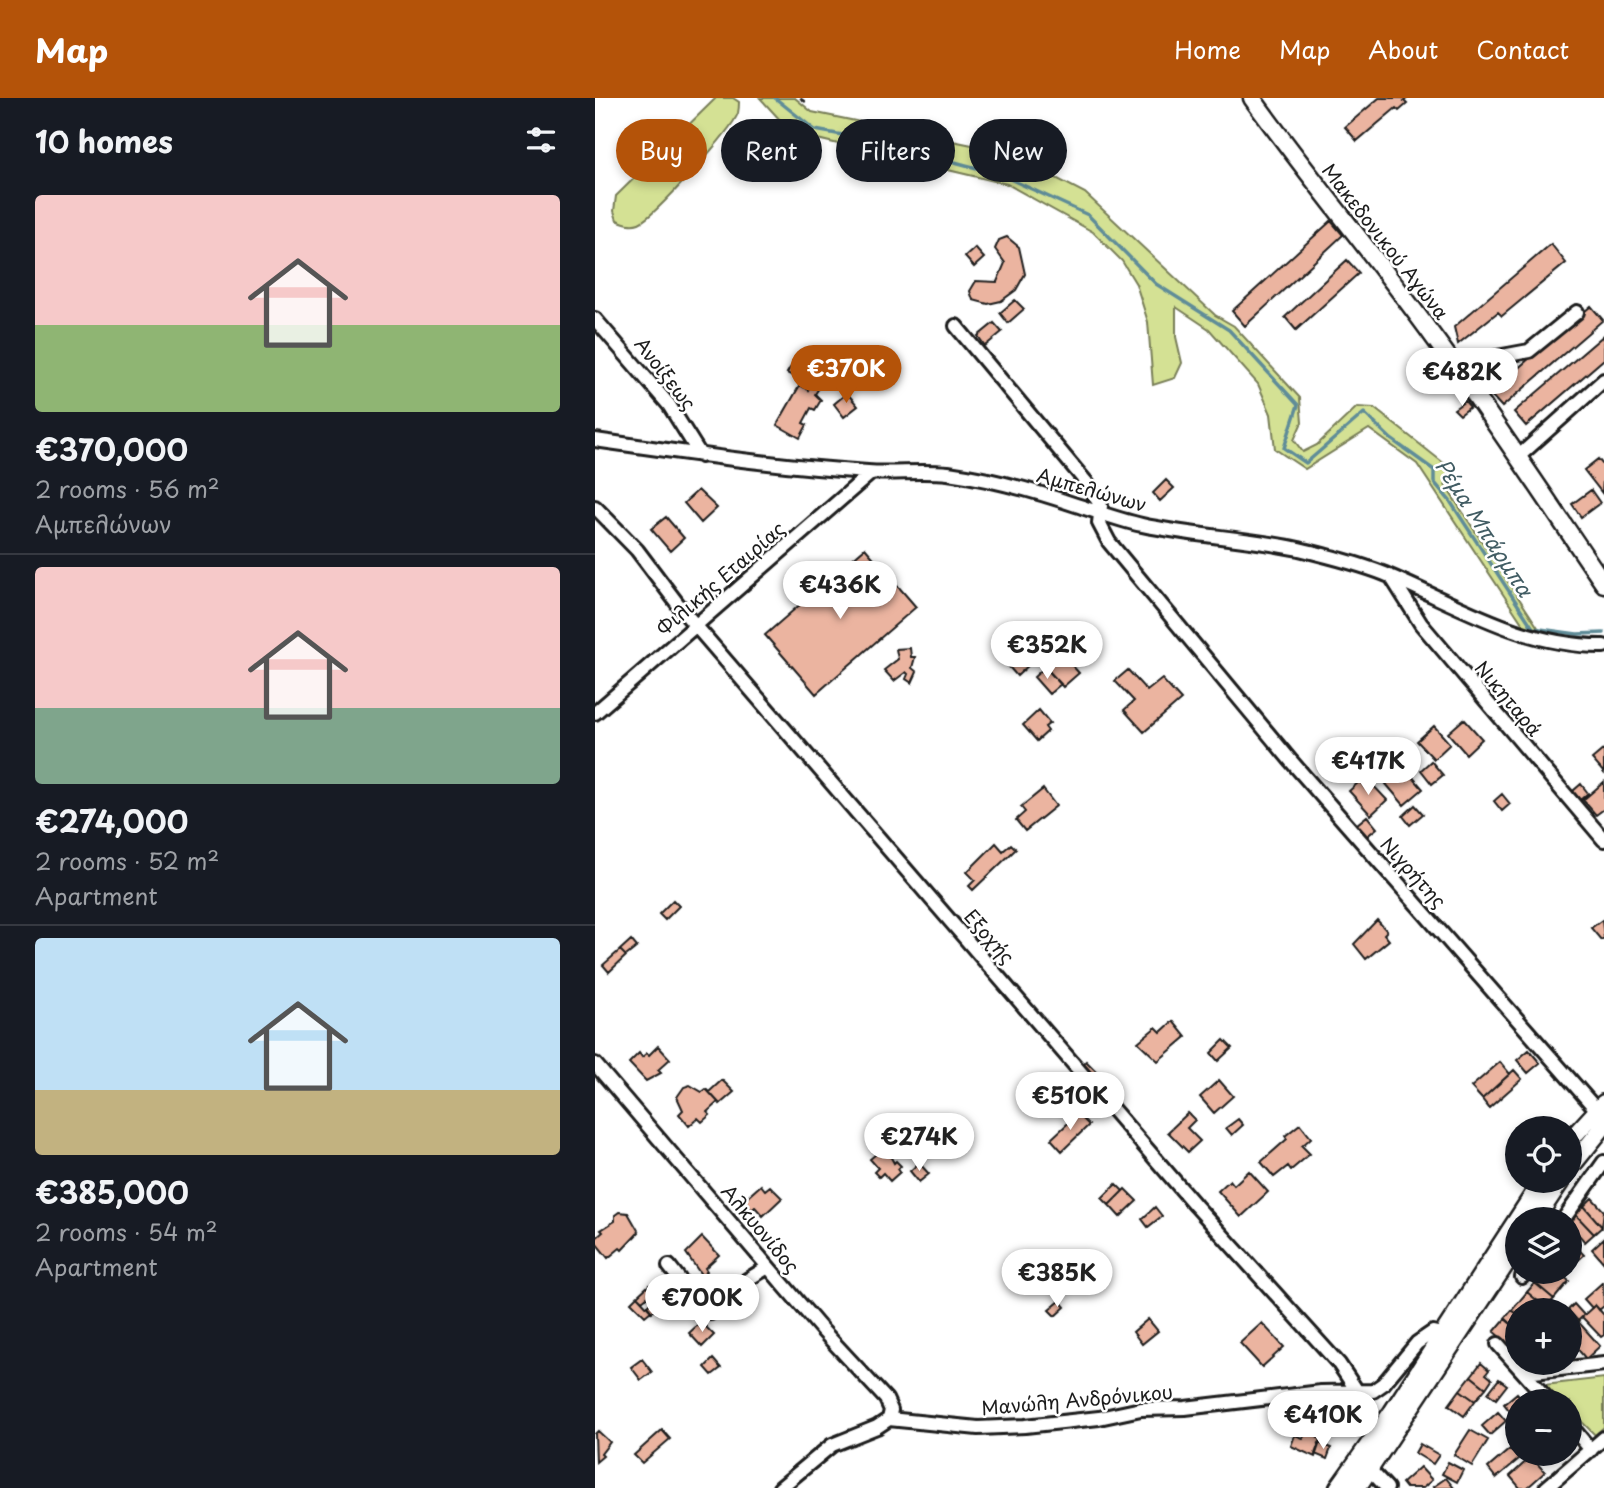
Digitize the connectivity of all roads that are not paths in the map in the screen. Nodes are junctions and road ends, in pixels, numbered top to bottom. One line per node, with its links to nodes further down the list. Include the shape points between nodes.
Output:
1 (1252, 98): 6 (main road, Μακεδονικού Αγώνα)
2 (1577, 312): 6 (street, via 1529,351 1497,357)
3 (595, 318): 8 (street, Ανοίξεως, via 661,396)
4 (956, 326): 12 (street, Νιγρήτης, via 1086,482 1098,499)
5 (1604, 380): 9 (street)
6 (1466, 382): 9 (main road, Μακεδονικού Αγώνα)
7 (595, 440): 8 (street, Αμπελώνων)
8 (701, 456): 10 (street, Αμπελώνων)
9 (1518, 457): 14 (main road, Μακεδονικού Αγώνα)
10 (871, 473): 12 (street, Αμπελώνων, via 957,475 1038,492); 15 (street, Φιλικής Εταιρίας)
11 (595, 507): 15 (street, Εξοχής, via 637,550)
12 (1100, 514): 13 (street, Αμπελώνων, via 1296,549); 20 (street, Νιγρήτης, via 1101,530 1109,542 1291,761)
13 (1392, 577): 16 (street, Αμπελώνων, via 1529,637); 18 (street, Νικηταρά, via 1421,624)
14 (1604, 584)
15 (695, 625): 17 (street, Φιλικής Εταιρίας); 37 (street, Εξοχής, via 1196,1206 1339,1364)
16 (1604, 646)
17 (595, 713)
18 (1604, 840)
19 (595, 1064): 29 (street, Αλκυονίδος)
20 (1602, 1110): 22 (main road)
21 (1604, 1126): 23 (main road)
22 (1582, 1129)
23 (1582, 1153)
24 (1604, 1162): 26 (street)
25 (1534, 1193): 30 (main road)
26 (1572, 1207)
27 (1505, 1265): 42 (main road)
28 (669, 1266): 29 (street, via 710,1313)
29 (768, 1267): 38 (street, Αλκυονίδος, via 886,1399)
30 (1442, 1334): 37 (street, Μανώλη Ανδρόνικου, via 1430,1332 1378,1388); 44 (main road)
31 (1498, 1344): 32 (street)
32 (1505, 1352)
33 (1604, 1364): 34 (street)
34 (1582, 1367)
35 (1527, 1375): 36 (street)
36 (1539, 1389)
37 (1357, 1391): 38 (street, Μανώλη Ανδρόνικου, via 1142,1409 1025,1426 978,1428)
38 (889, 1419): 43 (street, via 832,1446)
39 (1604, 1438): 41 (street)
40 (1582, 1439): 41 (street)
41 (1591, 1450): 47 (street)
42 (1370, 1470): 45 (main road); 46 (street)
43 (780, 1488)
44 (1338, 1488)
45 (1357, 1488)
46 (1387, 1488)
47 (1546, 1488)

